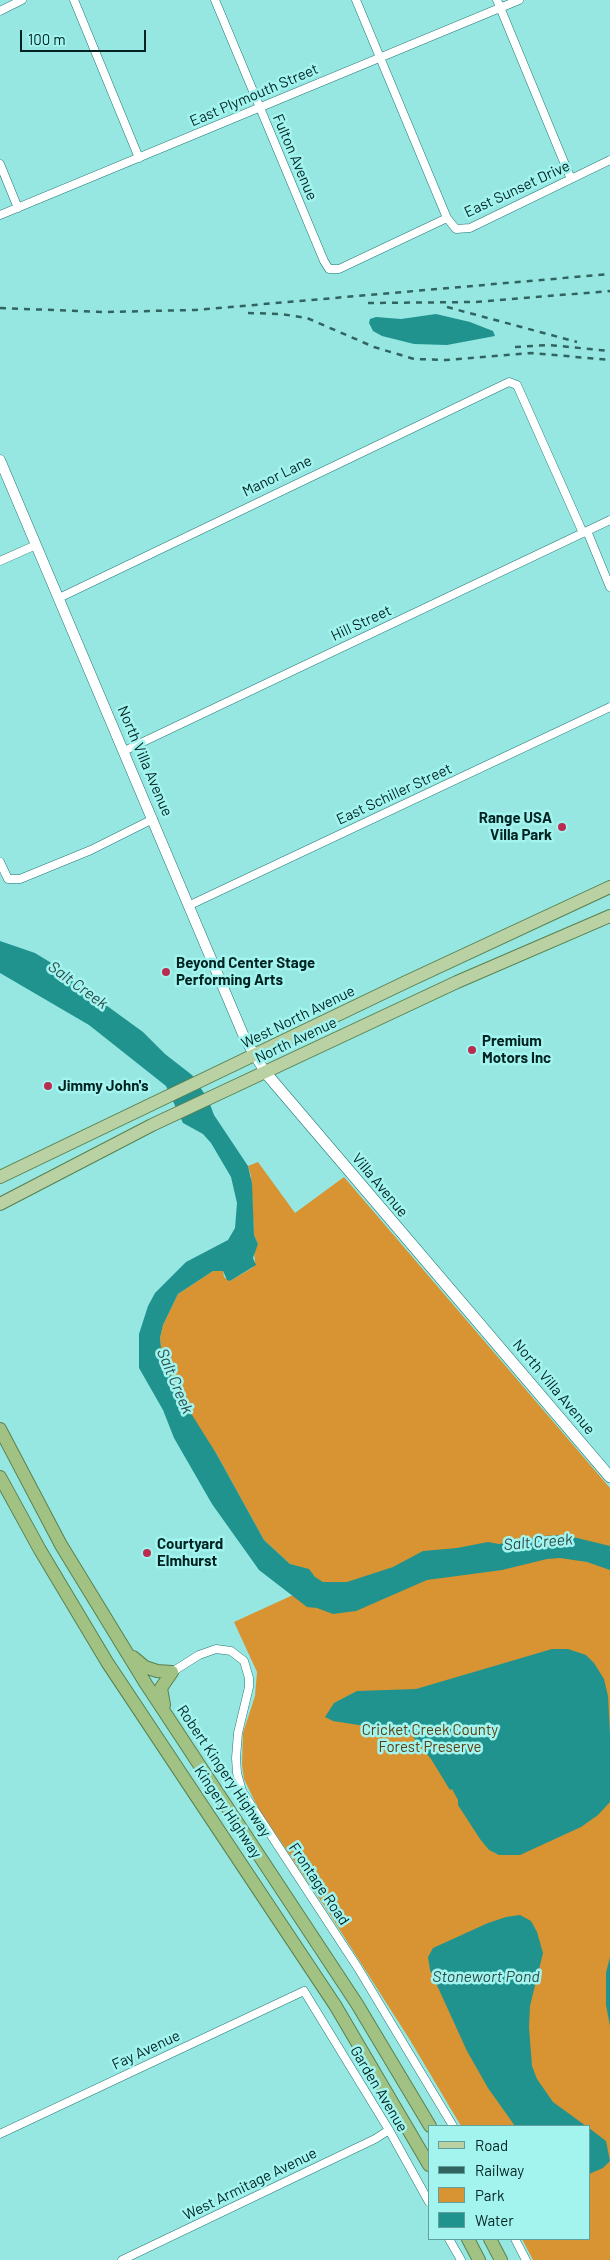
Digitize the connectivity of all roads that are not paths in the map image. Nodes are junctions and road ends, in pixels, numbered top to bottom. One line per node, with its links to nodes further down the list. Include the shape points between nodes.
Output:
1 (22, 0): 7 (street)
2 (74, 0): 10 (street)
3 (215, 0): 9 (street, Fulton Avenue)
4 (356, 0): 8 (street)
5 (519, 0): 6 (street, East Plymouth Street)
6 (499, 4): 8 (street, East Plymouth Street); 13 (street)
7 (0, 11)
8 (380, 58): 9 (street, East Plymouth Street); 16 (street)
9 (260, 108): 10 (street, East Plymouth Street); 17 (street, Fulton Avenue)
10 (139, 158): 14 (street, East Plymouth Street)
11 (610, 160): 13 (street, East Sunset Drive)
12 (0, 164): 14 (street)
13 (571, 179): 16 (street, East Sunset Drive, via 470,228 456,229)
14 (18, 208): 15 (street, East Plymouth Street)
15 (0, 215)
16 (447, 218): 17 (street, East Sunset Drive, via 340,269)
17 (329, 268)
18 (0, 460): 21 (street, North Villa Avenue)
19 (610, 520): 20 (street, Hill Street)
20 (585, 532): 23 (street); 24 (street, Manor Lane, via 517,385 509,382); 26 (street, Hill Street)
21 (36, 545): 22 (street); 24 (street, North Villa Avenue)
22 (0, 561)
23 (610, 587)
24 (59, 598): 26 (street, North Villa Avenue)
25 (610, 707): 30 (street, East Schiller Street)
26 (124, 751): 27 (street, North Villa Avenue)
27 (153, 819): 28 (street, via 91,850 20,879 8,879); 30 (street, North Villa Avenue)
28 (0, 862)
29 (610, 887): 32 (main road, West North Avenue)
30 (190, 905): 32 (street, North Villa Avenue)
31 (610, 916): 33 (main road, North Avenue, via 457,982)
32 (255, 1056): 33 (street, North Villa Avenue); 34 (main road, West North Avenue)
33 (266, 1072): 35 (main road, North Avenue, via 152,1125); 36 (main road, Villa Avenue)
34 (0, 1177)
35 (0, 1204)
36 (474, 1315): 41 (main road, North Villa Avenue)
37 (0, 1429): 39 (highway, Robert Kingery Highway)
38 (0, 1446): 39 (highway)
39 (19, 1465): 42 (highway, Robert Kingery Highway, via 61,1545)
40 (0, 1477): 50 (highway, Kingery Highway, via 107,1662 335,2005)
41 (610, 1477)
42 (126, 1651): 43 (highway, via 145,1667); 44 (highway, Robert Kingery Highway)
43 (172, 1672): 44 (highway, via 160,1694); 47 (street, Frontage Road, via 199,1655 216,1649 231,1651 244,1661 249,1687 238,1732 236,1758 242,1791 358,1968)
44 (174, 1726): 46 (highway, Robert Kingery Highway, via 357,2004)
45 (304, 1991): 48 (street, Garden Avenue); 49 (street, Fay Avenue)
46 (429, 2125)
47 (453, 2125)
48 (389, 2130): 51 (street, Garden Avenue); 57 (street, West Armitage Avenue)
49 (0, 2134)
50 (428, 2163)
51 (428, 2200)
52 (450, 2240): 56 (street)
53 (469, 2240): 58 (highway)
54 (491, 2240): 59 (highway)
55 (516, 2240): 60 (street)
56 (459, 2259)
57 (122, 2260)
58 (479, 2260)
59 (501, 2260)
60 (526, 2260)

